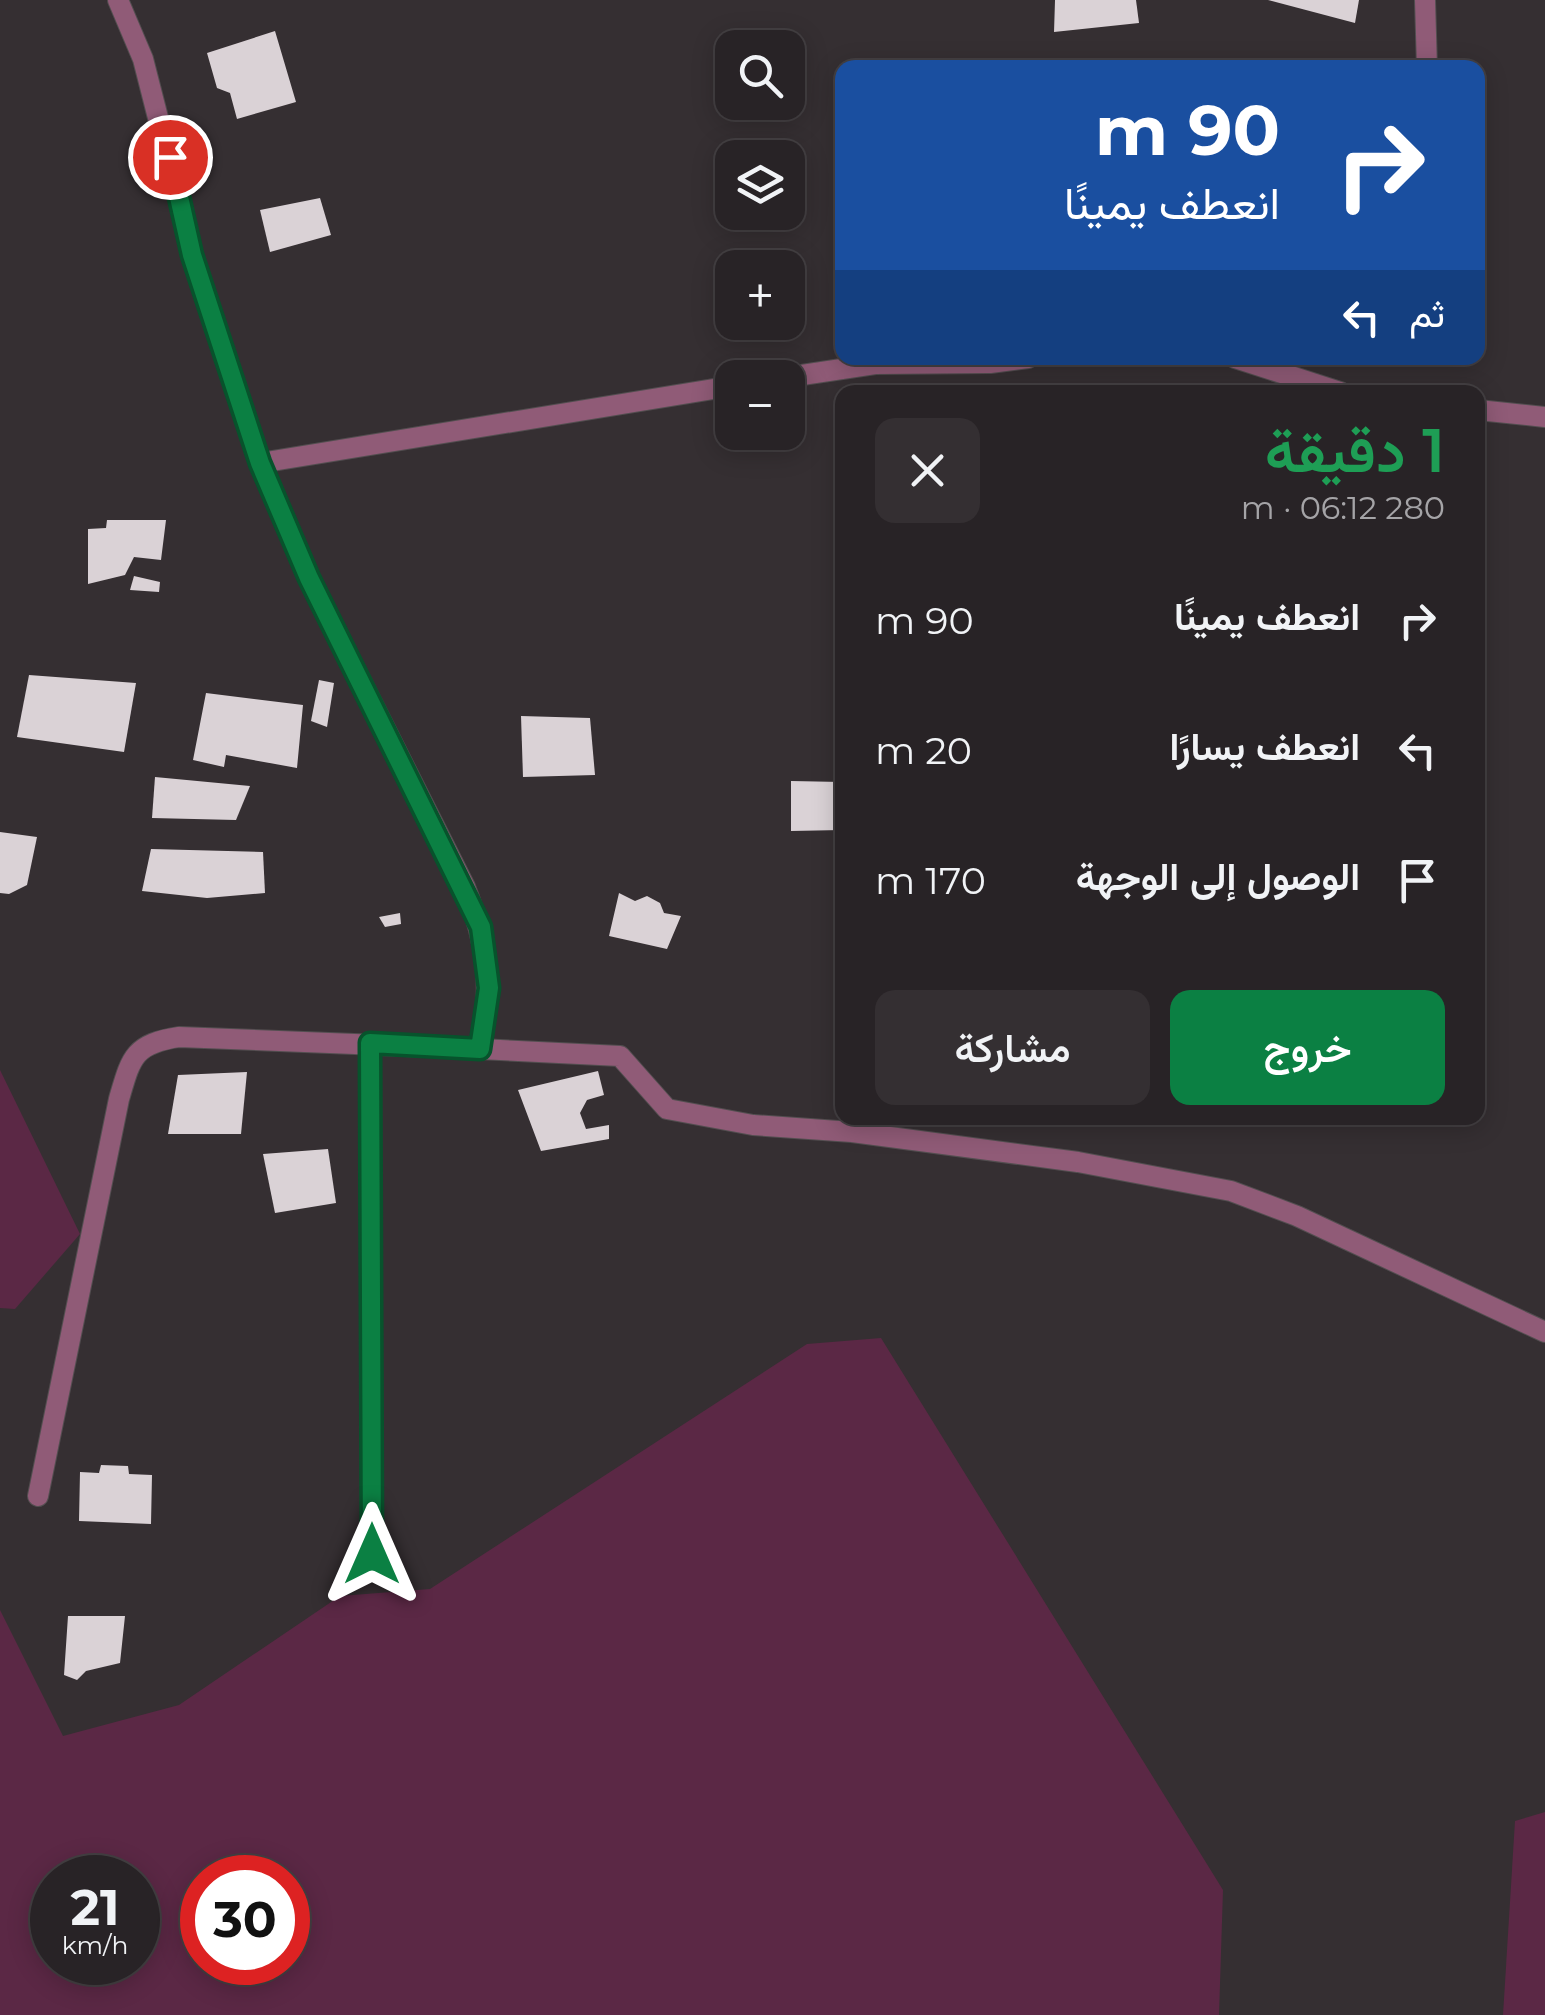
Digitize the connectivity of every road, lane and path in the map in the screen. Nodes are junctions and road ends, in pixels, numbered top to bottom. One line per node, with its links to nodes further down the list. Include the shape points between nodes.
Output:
1 (118, 0): 11 (street, via 143,60 192,255)
2 (1426, 0): 3 (street)
3 (1427, 60)
4 (868, 365): 6 (street)
5 (1257, 365): 7 (street)
6 (805, 375)
7 (1318, 385)
8 (715, 389): 11 (street)
9 (1485, 411): 10 (street)
10 (1545, 417)
11 (260, 463): 13 (street, via 309,578 481,927 489,988)
12 (370, 1043): 13 (street); 15 (street, via 178,1037 148,1044 130,1063); 16 (street)
13 (480, 1049): 14 (street, via 620,1056 667,1109 708,1118 946,1144 1202,1183 1297,1216)
14 (1545, 1332)
15 (38, 1496)
16 (372, 1554)

